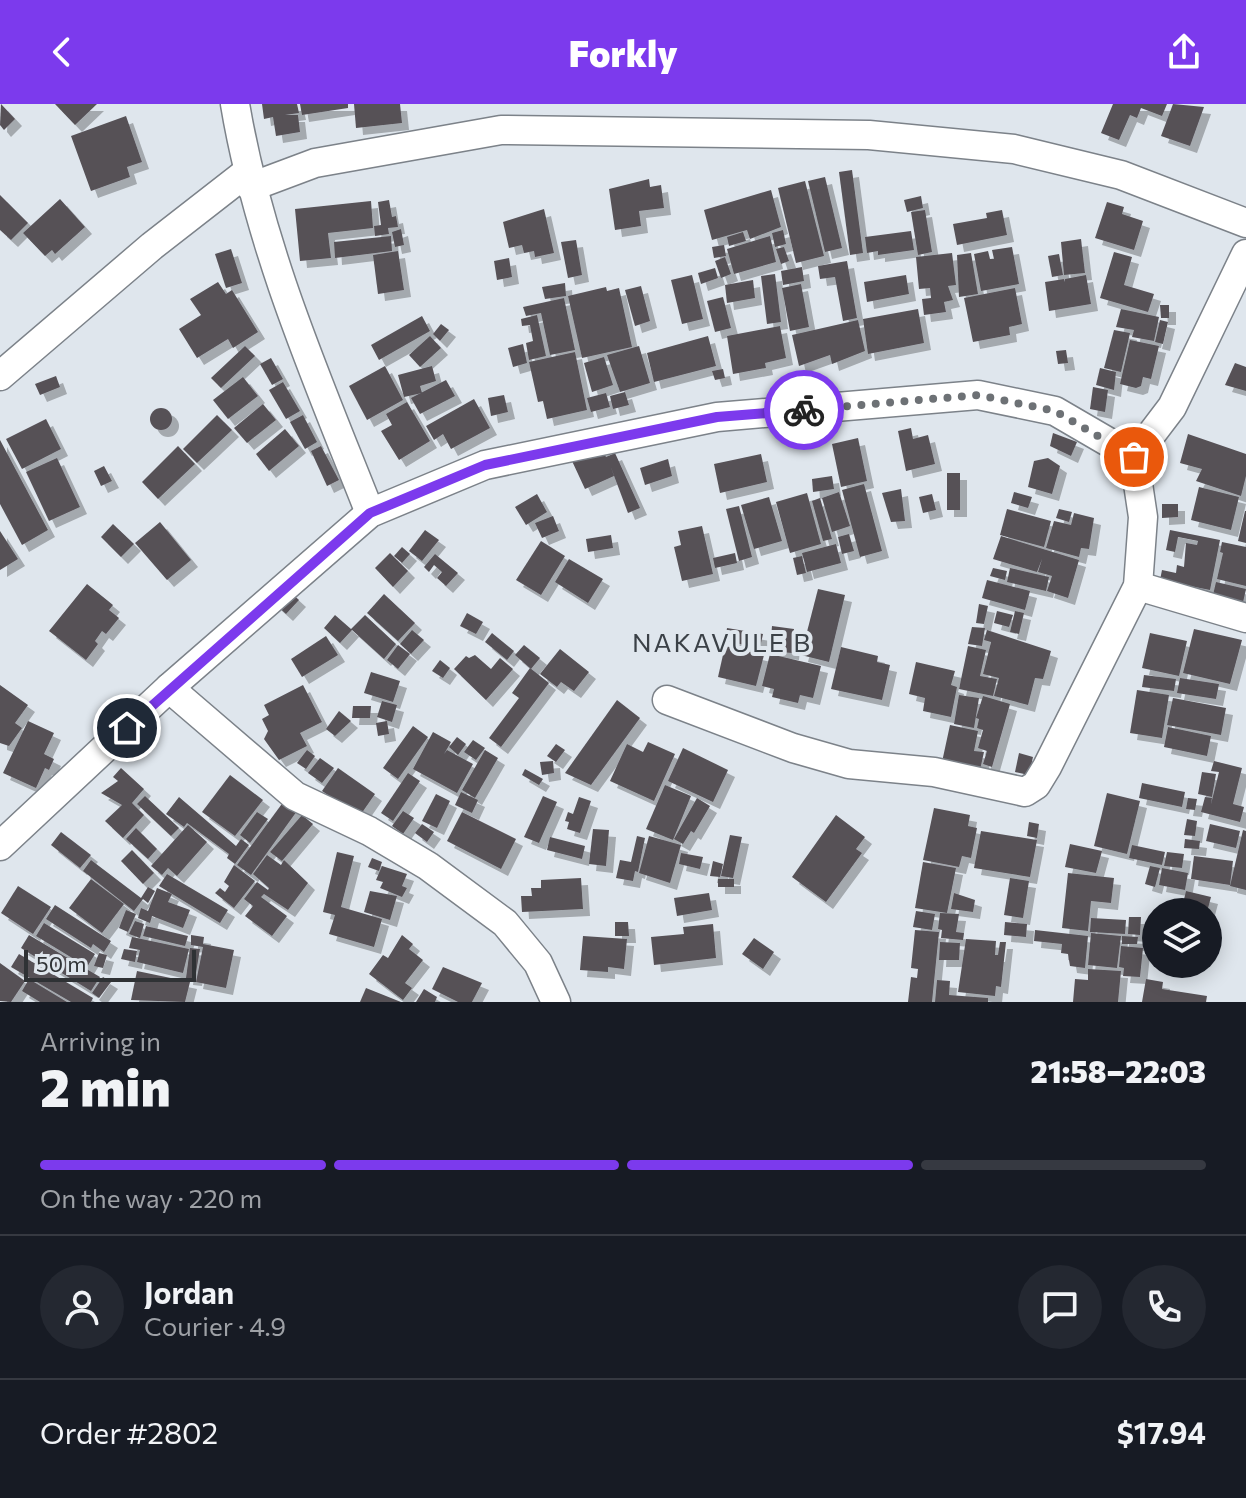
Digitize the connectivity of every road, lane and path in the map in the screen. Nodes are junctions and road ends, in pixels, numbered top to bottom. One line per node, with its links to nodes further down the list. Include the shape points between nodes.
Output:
1 (235, 104): 2 (street)
2 (249, 180): 3 (street, via 501,130 869,135 1014,149 1121,175); 5 (street, via 152,246); 7 (street, via 287,300)
3 (1246, 223)
4 (1246, 254): 6 (street, via 1172,407)
5 (0, 376)
6 (1134, 457): 7 (street, via 1055,411 978,395 717,417 485,465); 8 (street, via 1143,517)
7 (370, 513): 10 (street)
8 (1138, 586): 9 (street); 11 (street, via 1047,767 1025,792 934,772 849,764)
9 (1246, 618)
10 (169, 688): 12 (street); 13 (street, via 295,796 428,866 505,923 538,963)
11 (667, 700)
12 (0, 846)
13 (556, 1002)

